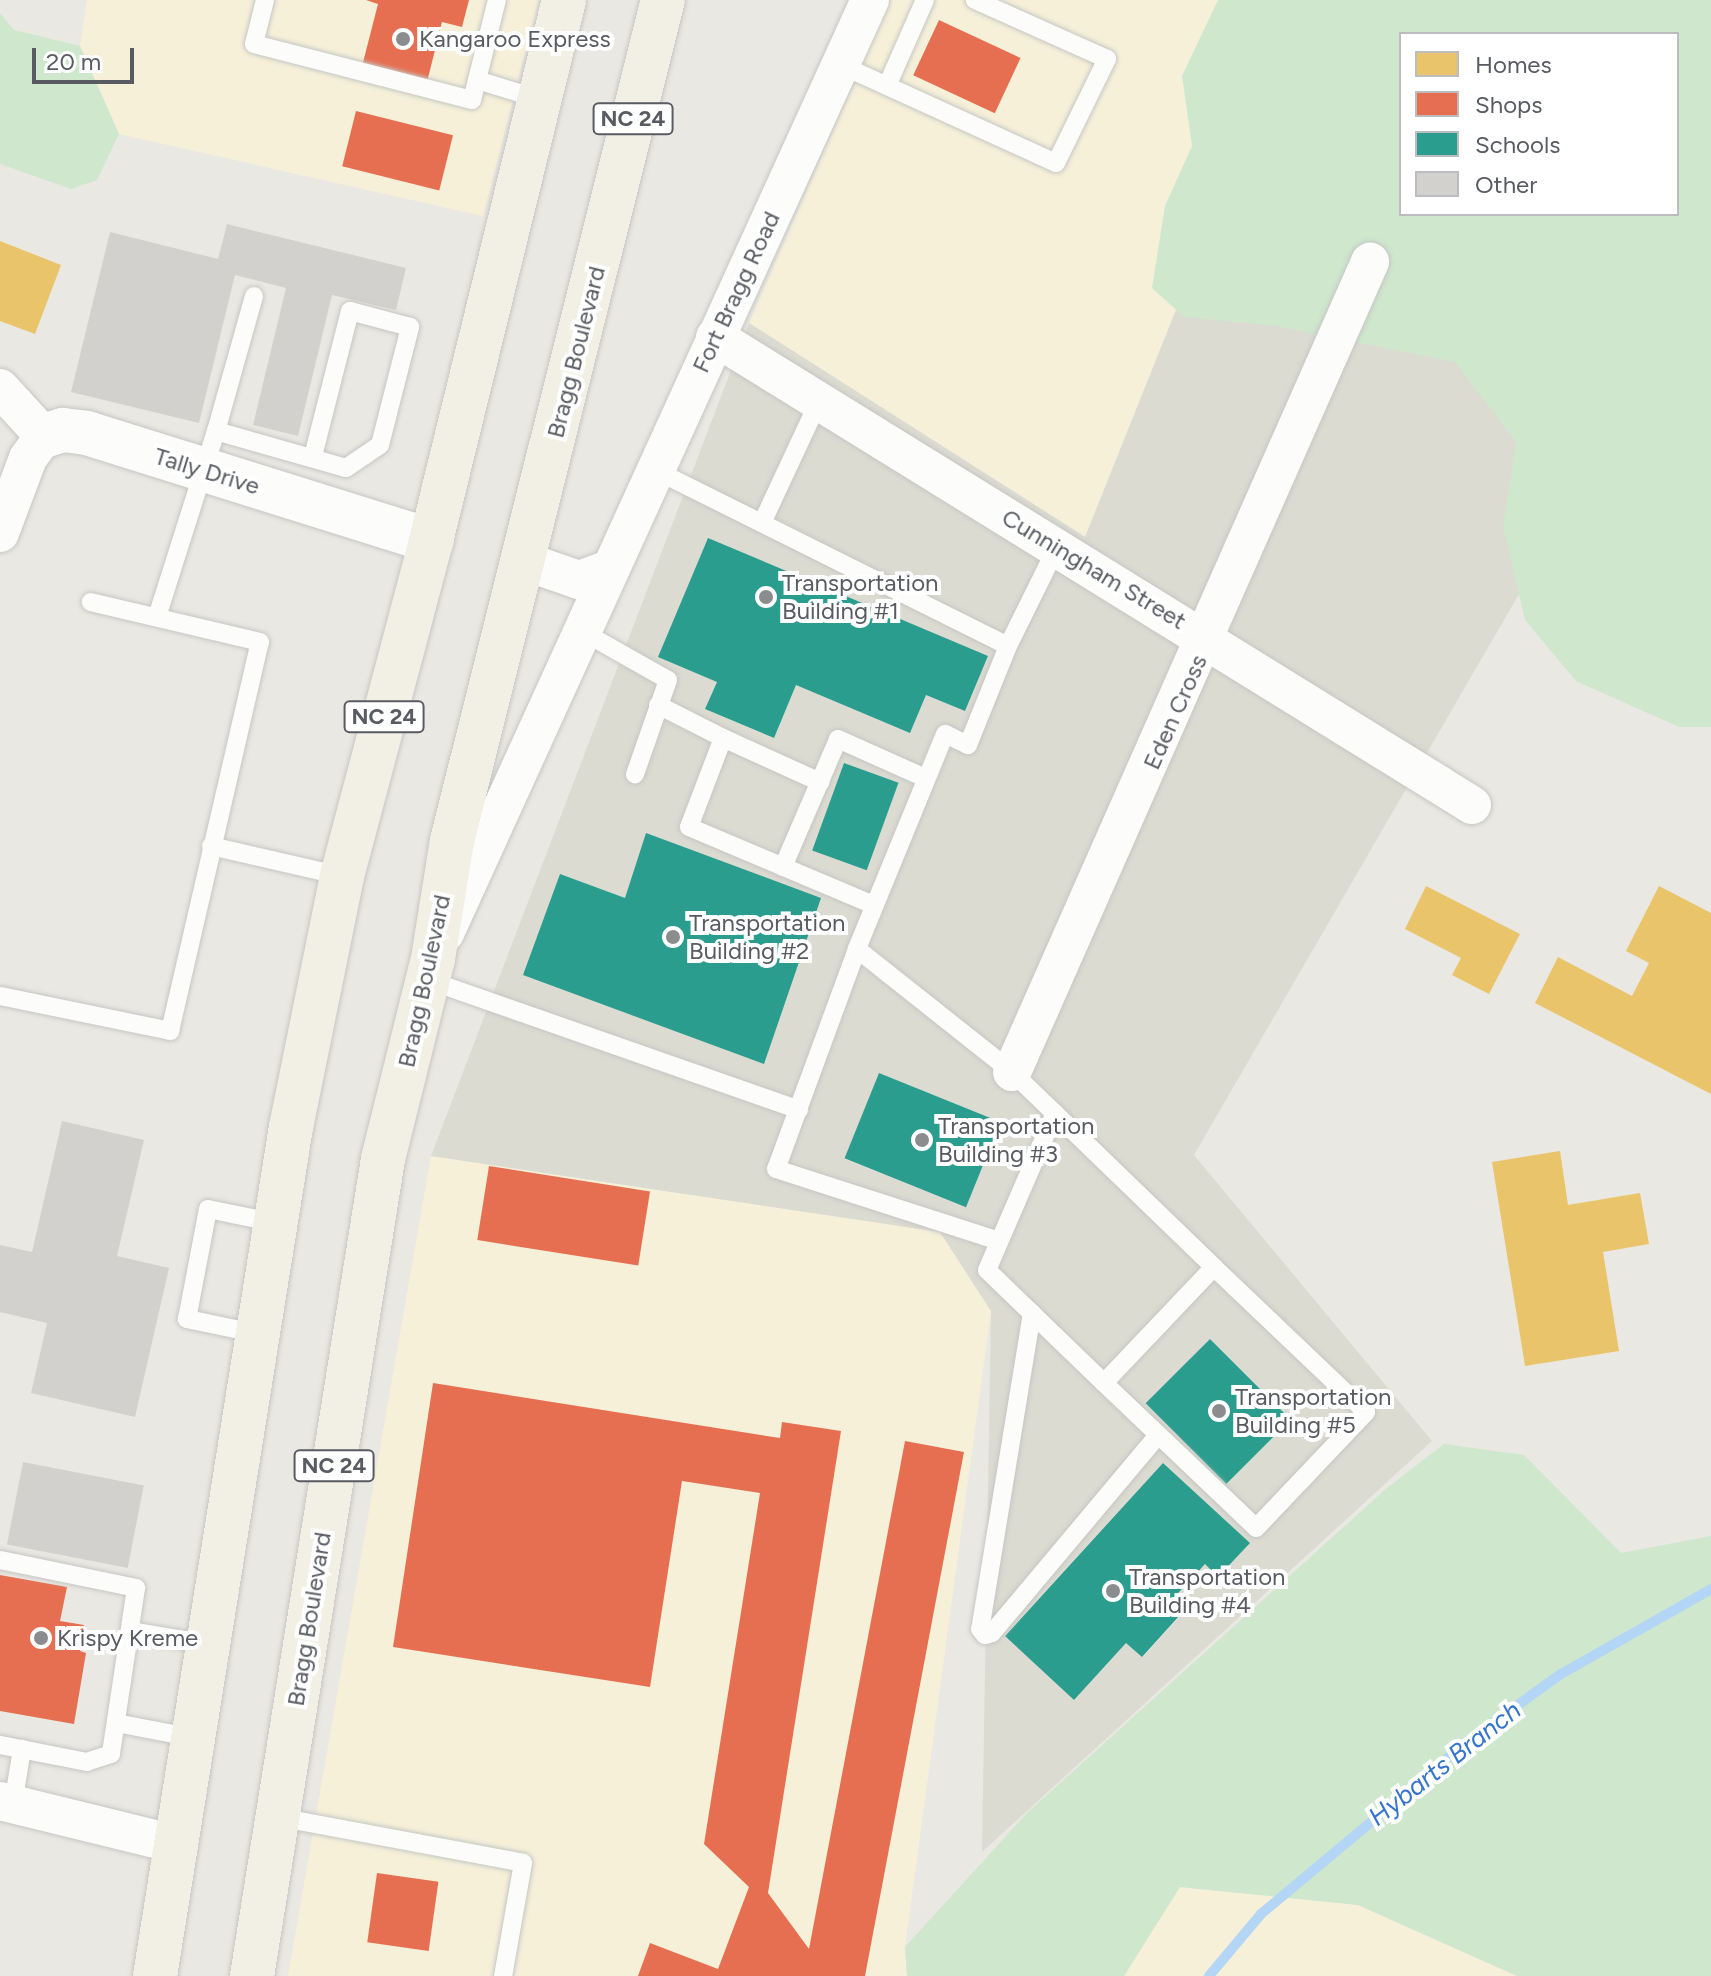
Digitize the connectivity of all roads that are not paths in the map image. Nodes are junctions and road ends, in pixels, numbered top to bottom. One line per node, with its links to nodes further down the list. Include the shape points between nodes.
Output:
1 (265, 0): 9 (lane, via 254,44 472,100)
2 (497, 0): 9 (lane)
3 (564, 0): 11 (main road, NC 24)
4 (663, 0): 26 (main road, Bragg Boulevard / NC 24)
5 (925, 0): 10 (lane)
6 (975, 0): 10 (lane, via 1107,59 1056,163)
7 (865, 5): 8 (street, Fort Bragg Road)
8 (841, 65): 10 (lane); 14 (street, Fort Bragg Road)
9 (477, 80): 11 (lane)
10 (887, 86)
11 (540, 99): 24 (main road, NC 24)
12 (1370, 262): 31 (street, Eden Cross)
13 (254, 296): 18 (lane)
14 (715, 337): 16 (street, Cunningham Street); 20 (street, Fort Bragg Road)
15 (0, 388): 17 (street)
16 (819, 401): 22 (lane); 25 (street, Cunningham Street)
17 (44, 436): 18 (street, Tally Drive, via 63,430); 23 (street, via 28,458)
18 (211, 451): 19 (lane); 21 (street, Tally Drive); 29 (lane)
19 (313, 456): 21 (lane); 21 (lane, via 350,311 410,327 380,445)
20 (655, 470): 22 (lane); 27 (street, Fort Bragg Road)
21 (341, 489): 24 (street, Tally Drive)
22 (762, 523): 32 (lane)
23 (0, 533)
24 (431, 541): 41 (main road, NC 24)
25 (1057, 547): 31 (street, Cunningham Street); 32 (lane)
26 (524, 561): 27 (street, via 579,580); 44 (main road, Bragg Boulevard / NC 24, via 452,841)
27 (610, 569): 30 (street, Fort Bragg Road)
28 (91, 602): 29 (lane)
29 (157, 617): 39 (lane, via 260,642)
30 (585, 633): 33 (lane, via 668,680); 44 (street, Fort Bragg Road)
31 (1208, 639): 38 (street, Cunningham Street); 46 (street, Eden Cross)
32 (1008, 646): 36 (lane, via 968,745 945,734)
33 (658, 705): 34 (lane); 35 (lane)
34 (723, 738): 37 (lane); 40 (lane, via 689,827)
35 (635, 774)
36 (925, 778): 37 (lane, via 838,739); 42 (lane)
37 (820, 782): 40 (lane)
38 (1472, 805)
39 (211, 846): 41 (lane); 45 (lane, via 170,1031)
40 (783, 867): 42 (lane)
41 (342, 876): 49 (main road, NC 24)
42 (874, 905): 43 (lane)
43 (857, 949): 46 (lane); 47 (lane)
44 (430, 970): 47 (lane); 64 (main road, Bragg Boulevard / NC 24, via 383,1159)
45 (0, 996)
46 (1012, 1072): 48 (lane)
47 (799, 1110): 50 (lane, via 776,1169)
48 (1055, 1113): 50 (lane); 51 (lane)
49 (276, 1223): 53 (main road, NC 24); 53 (lane, via 208,1209 187,1319)
50 (999, 1241): 52 (lane, via 987,1270)
51 (1214, 1267): 54 (lane); 55 (lane, via 1366,1412 1256,1528)
52 (1032, 1313): 54 (lane); 55 (lane, via 980,1629 985,1635)
53 (259, 1334): 58 (main road, NC 24)
54 (1104, 1383): 55 (lane)
55 (1158, 1435)
56 (0, 1560): 57 (lane, via 136,1588)
57 (130, 1631): 58 (lane); 59 (lane)
58 (210, 1644): 60 (main road, NC 24)
59 (116, 1723): 60 (lane); 62 (lane, via 111,1754 100,1760)
60 (196, 1738): 65 (main road, NC 24)
61 (0, 1745): 62 (lane)
62 (22, 1749): 63 (lane)
63 (6, 1802): 65 (street)
64 (278, 1817): 66 (main road, Bragg Boulevard / NC 24); 68 (lane, via 523,1863)
65 (179, 1845): 67 (main road, NC 24)
66 (261, 1974)
67 (155, 1976)
68 (503, 1976)

